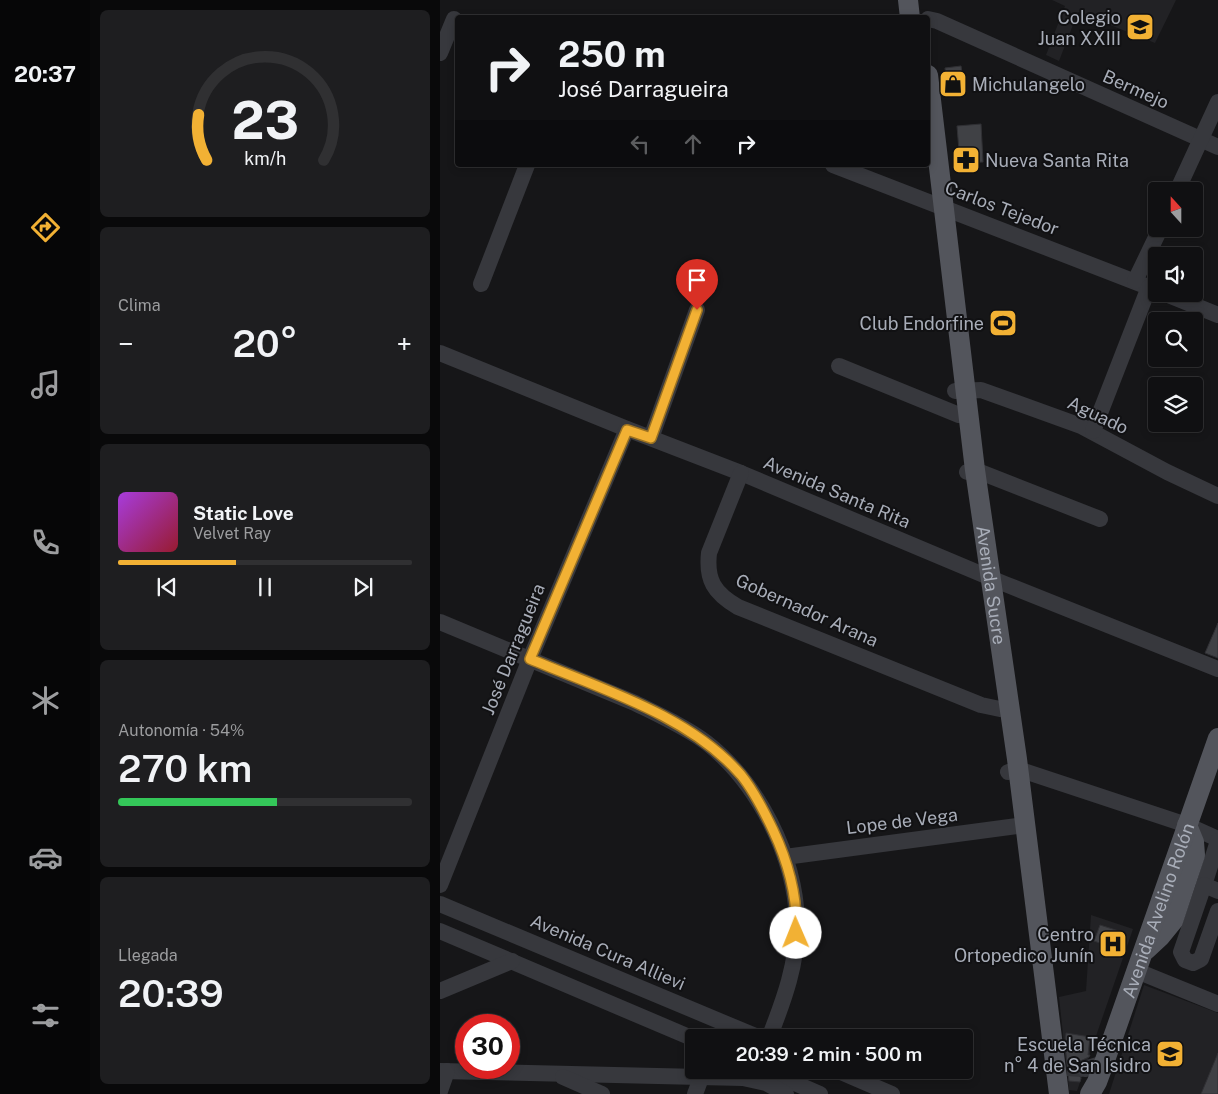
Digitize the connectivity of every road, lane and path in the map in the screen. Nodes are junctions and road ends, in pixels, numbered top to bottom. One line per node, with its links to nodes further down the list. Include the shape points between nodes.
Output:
1 (908, 0): 3 (main road)
2 (919, 0): 4 (main road)
3 (910, 15)
4 (921, 15)
5 (450, 18): 7 (street)
6 (930, 20): 10 (street, Bermejo)
7 (440, 53)
8 (930, 101): 16 (main road, Avenida Sucre)
9 (1218, 102): 10 (street)
10 (1201, 140): 11 (street, Bermejo); 15 (street)
11 (1218, 148)
12 (527, 167): 18 (street)
13 (838, 167): 16 (street, Carlos Tejedor)
14 (930, 167): 16 (main road, Avenida Sucre)
15 (1181, 182)
16 (938, 206): 19 (street, Carlos Tejedor); 25 (main road, Avenida Sucre)
17 (1158, 238): 19 (street)
18 (481, 284)
19 (1147, 286): 28 (street)
20 (1186, 302): 22 (street)
21 (697, 310): 29 (street)
22 (1218, 315)
23 (440, 353): 27 (street, Avenida Santa Rita)
24 (839, 366): 26 (street)
25 (960, 390): 26 (main road, Avenida Sucre); 28 (street, Aguado, via 981,390); 30 (main road, Avenida Sucre)
26 (959, 416): 30 (main road, Avenida Sucre)
27 (627, 430): 29 (street, Avenida Santa Rita); 36 (street, José Darragueira)
28 (1093, 431): 32 (street, Aguado, via 1166,472)
29 (651, 438): 31 (street, Avenida Santa Rita)
30 (971, 471): 33 (street); 34 (main road, Avenida Sucre)
31 (741, 473): 34 (street, Avenida Santa Rita); 38 (street, Gobernador Arana, via 709,552 710,578 720,594 738,607 981,705)
32 (1218, 496)
33 (1100, 519)
34 (985, 575): 37 (street, Avenida Santa Rita); 38 (main road, Avenida Sucre); 40 (main road, Avenida Sucre)
35 (440, 622): 36 (street)
36 (530, 659): 45 (street, via 635,703 706,742 742,776 766,815); 46 (street, José Darragueira)
37 (1218, 669)
38 (1000, 709): 40 (main road, Avenida Sucre)
39 (1216, 747): 41 (main road, Avenida Avelino Rolón)
40 (1013, 771): 41 (street, via 1027,772); 42 (main road, Avenida Sucre)
41 (1188, 822): 43 (street); 44 (street); 52 (main road, Avenida Avelino Rolón)
42 (1020, 826): 45 (street, Lope de Vega); 72 (main road, Avenida Sucre); 73 (main road, Avenida Sucre, via 1061,1068)
43 (1218, 828)
44 (1218, 840): 47 (street)
45 (785, 857): 56 (street, via 796,906 796,944 788,988)
46 (440, 885)
47 (1211, 888): 49 (street, via 1181,952 1185,960 1193,963 1202,959)
48 (440, 904): 55 (street, Avenida Cura Allievi)
49 (1218, 911)
50 (440, 930): 51 (street)
51 (512, 961): 53 (street); 57 (street)
52 (1137, 971): 54 (street); 65 (main road, Avenida Avelino Rolón)
53 (444, 986)
54 (1218, 1004)
55 (739, 1029)
56 (772, 1029)
57 (685, 1035)
58 (444, 1071): 59 (street); 66 (street)
59 (555, 1074): 60 (street); 67 (street)
60 (685, 1078)
61 (701, 1079): 68 (street)
62 (750, 1079): 69 (street)
63 (786, 1079): 70 (street)
64 (857, 1079): 71 (street)
65 (1095, 1080)
66 (440, 1091)
67 (602, 1094)
68 (695, 1094)
69 (786, 1094)
70 (820, 1094)
71 (892, 1094)
72 (1049, 1094)
73 (1059, 1094)

